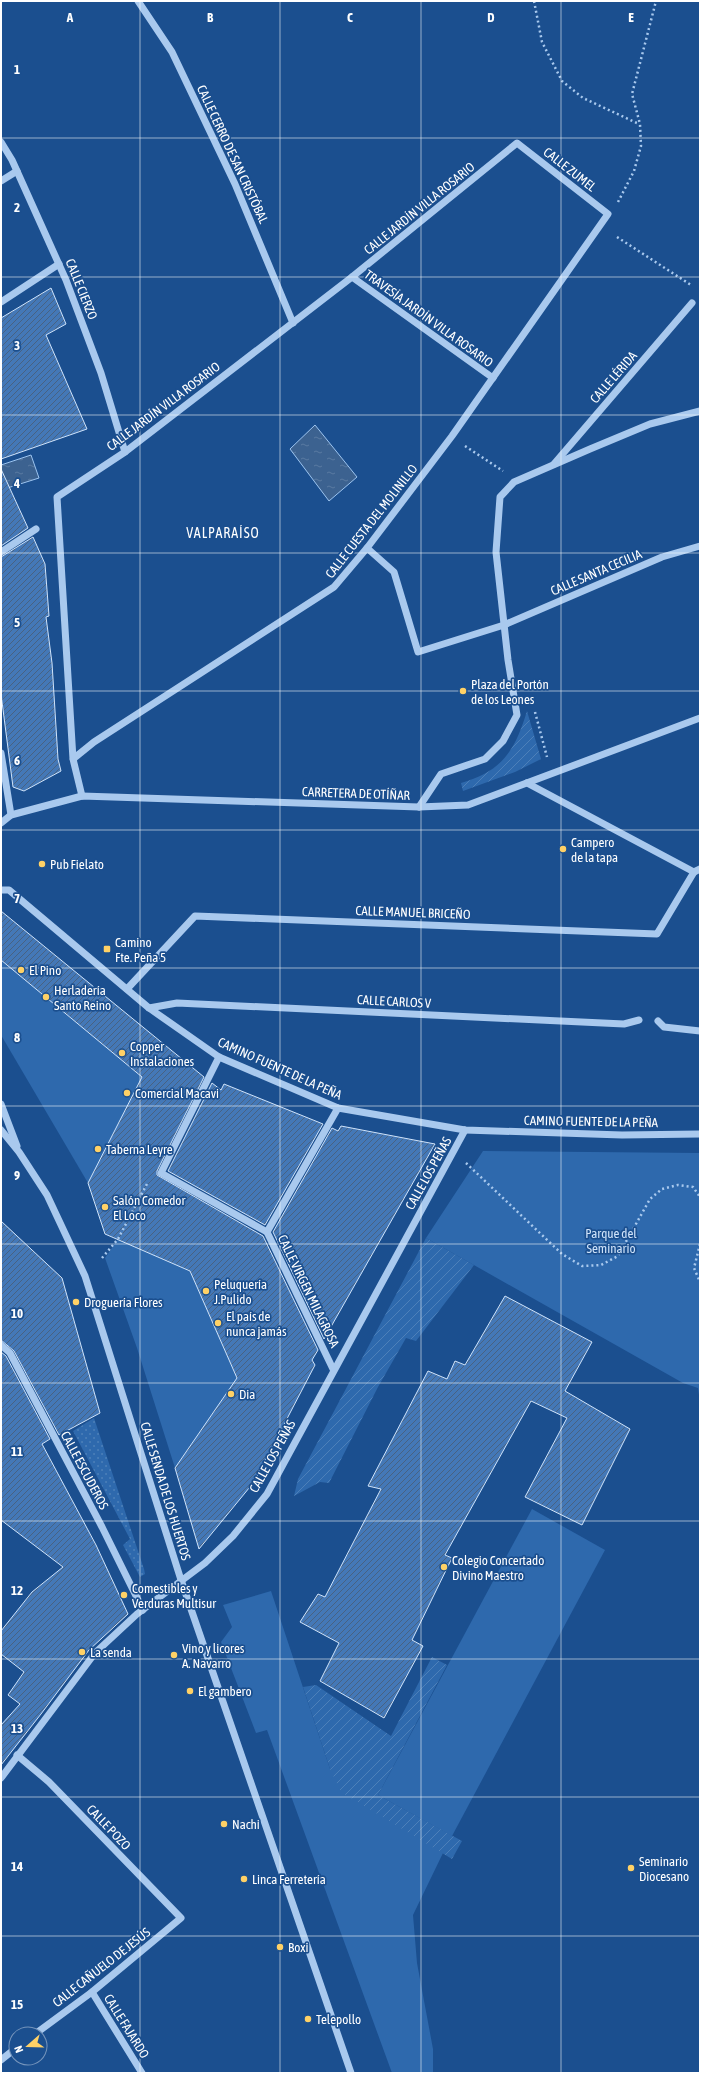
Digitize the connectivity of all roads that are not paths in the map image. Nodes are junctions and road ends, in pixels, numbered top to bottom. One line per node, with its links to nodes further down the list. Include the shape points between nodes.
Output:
1 (138, 1): 11 (street, CALLE CERRO DE SAN CRISTÓBAL, via 172,52 199,107 235,184)
2 (1, 142): 4 (street, CALLE CIERZO)
3 (517, 143): 6 (street, CALLE ZUMEL); 8 (street, CALLE JARDÍN VILLA ROSARIO)
4 (17, 171): 5 (street); 7 (street, CALLE CIERZO)
5 (1, 181)
6 (608, 214): 12 (street, CALLE CUESTA DEL MOLINILLO)
7 (59, 264): 9 (street); 14 (street, CALLE CIERZO, via 101,374)
8 (352, 277): 11 (street, CALLE JARDÍN VILLA ROSARIO); 12 (street, TRAVESÍA JARDÍN VILLA ROSARIO)
9 (1, 302)
10 (692, 304): 15 (street, CALLE LÉRIDA)
11 (292, 323): 14 (street, CALLE JARDÍN VILLA ROSARIO)
12 (493, 378): 18 (street, CALLE CUESTA DEL MOLINILLO)
13 (700, 411): 15 (street, via 650,424)
14 (125, 452): 23 (street, CALLE JARDÍN VILLA ROSARIO, via 57,498)
15 (552, 466): 20 (street, via 514,482 500,497 496,552)
16 (36, 529): 19 (street)
17 (700, 546): 20 (street, CALLE SANTA CECILIA, via 662,557)
18 (367, 548): 20 (street, via 394,572 418,652); 23 (street, CALLE CUESTA DEL MOLINILLO, via 334,587 94,742)
19 (1, 552)
20 (504, 624): 26 (street, via 517,715 503,741 485,759 441,774)
21 (700, 718): 24 (street, CARRETERA DE OTÍÑAR)
22 (1, 753): 27 (street)
23 (73, 759): 25 (street, CALLE JARDÍN VILLA ROSARIO)
24 (527, 783): 26 (street, CARRETERA DE OTÍÑAR, via 468,805); 29 (street, CALLE MANUEL BRICEÑO)
25 (82, 796): 26 (street, CARRETERA DE OTÍÑAR); 27 (street, CARRETERA DE OTÍÑAR)
26 (419, 807)
27 (11, 815): 28 (street, CARRETERA DE OTÍÑAR)
28 (1, 823)
29 (697, 871): 31 (street, CALLE MANUEL BRICEÑO, via 657,934 196,916)
30 (1, 890): 31 (street, CAMINO FUENTE DE LA PEÑA, via 9,890)
31 (127, 989): 32 (street, CAMINO FUENTE DE LA PEÑA)
32 (149, 1008): 33 (street, CALLE CARLOS V, via 177,1003 624,1024); 36 (street, CAMINO FUENTE DE LA PEÑA)
33 (639, 1020)
34 (658, 1021): 35 (street, via 664,1027)
35 (700, 1030)
36 (219, 1057): 38 (street, CAMINO FUENTE DE LA PEÑA); 43 (street, CALLE VIRGEN MILAGROSA, via 161,1173)
37 (1, 1104): 42 (street, CALLE SENDA DE LOS HUERTOS)
38 (338, 1108): 40 (street, CAMINO FUENTE DE LA PEÑA); 43 (street)
39 (1, 1130): 42 (street, CALLE SENDA DE LOS HUERTOS)
40 (465, 1130): 41 (street, CAMINO FUENTE DE LA PEÑA, via 622,1135); 45 (street, CALLE LOS PEÑAS)
41 (700, 1134)
42 (19, 1152): 46 (street, CALLE SENDA DE LOS HUERTOS, via 47,1195 85,1276)
43 (267, 1232): 45 (street, CALLE VIRGEN MILAGROSA)
44 (1, 1345): 47 (street, CALLE ESCUDEROS, via 14,1360)
45 (333, 1369): 46 (street, CALLE LOS PEÑAS, via 267,1494 233,1536)
46 (181, 1580): 47 (street, CALLE LOS PEÑAS); 54 (street, CALLE SENDA DE LOS HUERTOS)
47 (143, 1610): 48 (street, CALLE LOS PEÑAS, via 95,1653)
48 (17, 1755): 49 (street, CALLE LOS PEÑAS); 50 (street, CALLE POZO, via 49,1782)
49 (1, 1778)
50 (182, 1918): 51 (street, CALLE CAÑUELO DE JESÚS)
51 (92, 1992): 52 (street, CALLE CAÑUELO DE JESÚS); 53 (street, CALLE FAJARDO)
52 (46, 2026)
53 (142, 2073)
54 (350, 2073)

